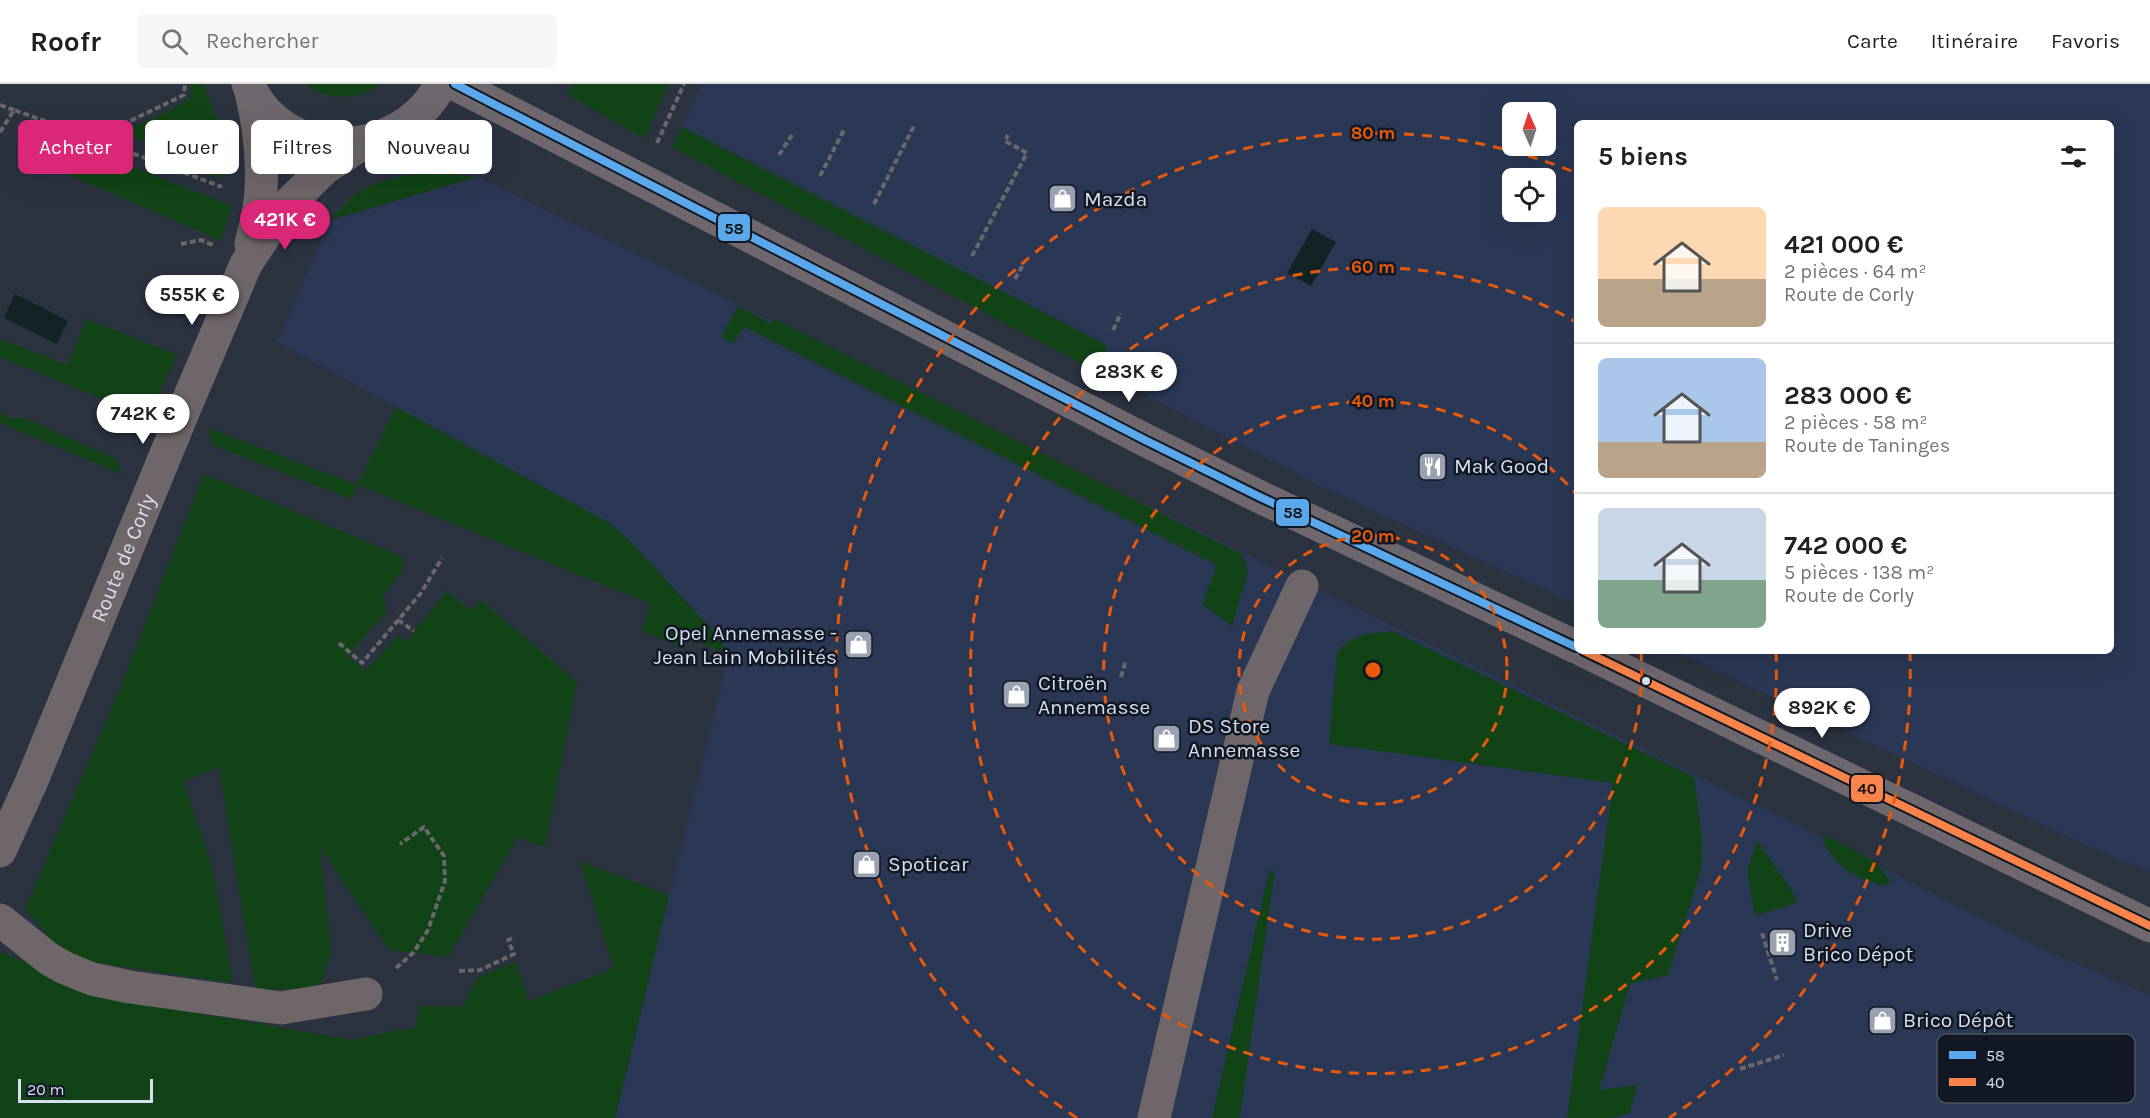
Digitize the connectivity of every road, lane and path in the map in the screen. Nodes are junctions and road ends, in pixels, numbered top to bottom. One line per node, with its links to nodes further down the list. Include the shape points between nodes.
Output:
1 (185, 84): 9 (path, via 184,95)
2 (441, 84): 10 (main road, via 429,103)
3 (455, 84): 20 (main road)
4 (684, 84): 20 (path)
5 (249, 86): 16 (main road, via 267,111 290,130 326,143); 21 (street, Route de Corly, via 260,154)
6 (0, 105): 7 (path)
7 (14, 111): 8 (path); 13 (path)
8 (40, 120)
9 (132, 120)
10 (410, 120)
11 (915, 124): 22 (path)
12 (844, 130): 19 (path)
13 (0, 132)
14 (792, 135): 18 (path)
15 (1008, 135): 25 (path, via 1005,141 1027,153)
16 (365, 142): 27 (street, Route de Corly, via 325,168 280,211)
17 (133, 154): 21 (path)
18 (779, 155)
19 (820, 176)
20 (639, 179): 36 (main road, via 1143,439)
21 (260, 202): 27 (street, Route de Corly)
22 (874, 204)
23 (181, 244): 24 (path, via 201,240)
24 (217, 247)
25 (972, 256)
26 (1024, 263): 28 (path)
27 (246, 264): 41 (street, Route de Corly)
28 (1015, 279)
29 (1121, 313): 30 (path)
30 (1113, 330)
31 (442, 558): 33 (path, via 421,593)
32 (1302, 586): 51 (street, via 1253,691)
33 (398, 620): 34 (path); 35 (path, via 362,663)
34 (414, 631)
35 (339, 643)
36 (1574, 646)
37 (1590, 654): 43 (main road)
38 (1126, 660): 39 (path)
39 (1120, 677)
40 (400, 844): 48 (path, via 424,827 444,856 446,881 428,930 413,953)
41 (0, 851)
42 (0, 920): 48 (street, via 65,968 130,987 281,1008)
43 (2150, 926)
44 (1762, 933): 47 (path)
45 (515, 937): 46 (path, via 508,940 514,954 480,970)
46 (459, 971)
47 (1777, 980)
48 (366, 994)
49 (1784, 1055): 50 (path)
50 (1740, 1069)
51 (1154, 1118)

